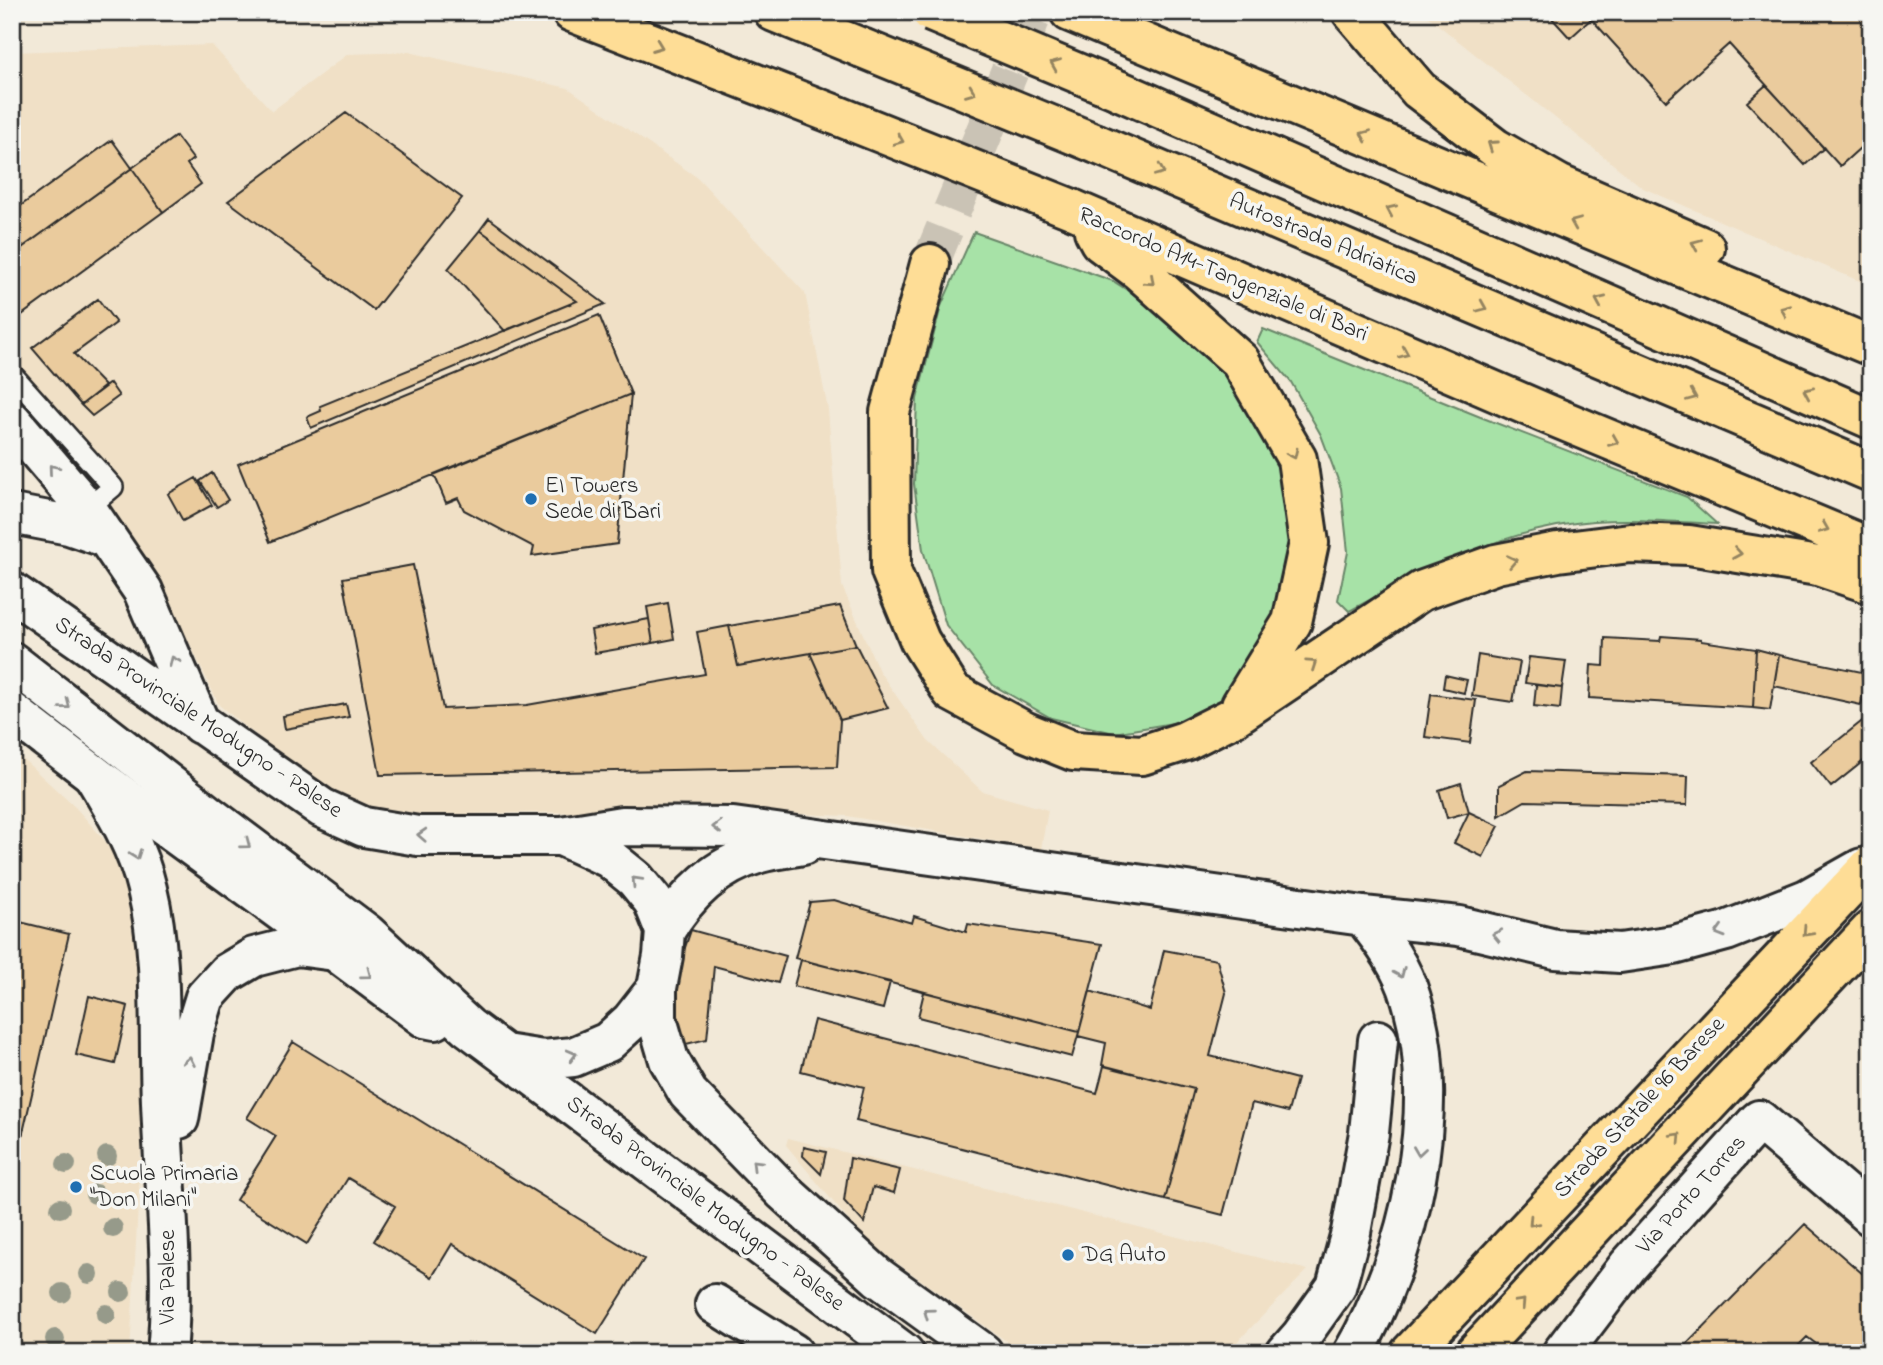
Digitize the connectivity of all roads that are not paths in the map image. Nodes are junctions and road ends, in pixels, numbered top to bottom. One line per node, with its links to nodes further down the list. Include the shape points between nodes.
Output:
1 (572, 12): 6 (main road, Raccordo A14-Tangenziale di Bari, one-way to 6, bridge)
2 (774, 12): 13 (main road, Autostrada Adriatica, one-way to 13, bridge)
3 (931, 12): 11 (main road, one-way to 3, bridge)
4 (1070, 12): 9 (main road, one-way to 4)
5 (1352, 12): 8 (main road, one-way to 5, via 1560,186 1495,148 1419,90)
6 (1079, 213): 16 (main road, Raccordo A14-Tangenziale di Bari, one-way to 16); 21 (main road, one-way to 21, via 1100,242 1240,361 1297,459 1309,543 1292,622)
7 (930, 264): 21 (main road, via 890,412 891,571 920,641 952,692 1026,732 1073,751 1142,755 1185,741)
8 (1871, 320)
9 (1871, 346)
10 (12, 374): 15 (lane, via 113,487)
11 (1871, 419)
12 (12, 421): 15 (main road, one-way to 12)
13 (1871, 472)
14 (12, 514): 15 (main road, via 69,525)
15 (97, 523): 22 (main road, one-way to 15, via 143,591)
16 (1871, 548)
17 (1871, 584): 21 (main road, one-way to 17, via 1421,591 1496,564 1630,543 1689,545 1818,566)
18 (12, 592): 22 (main road, Strada Provinciale Modugno - Palese)
19 (12, 662): 32 (main road, Strada Provinciale Modugno - Palese, one-way to 32, via 366,933)
20 (12, 712): 23 (main road)
21 (1234, 716)
22 (200, 724): 24 (main road, Strada Provinciale Modugno - Palese, one-way to 22, via 418,836 364,827 322,808)
23 (93, 774): 30 (main road); 37 (main road, one-way to 37, via 128,834 153,921)
24 (561, 836): 25 (main road, one-way to 24, via 733,827 622,826); 29 (main road, Strada Provinciale Modugno - Palese, one-way to 24, via 653,901 635,879 610,858)
25 (833, 840): 27 (main road); 29 (main road, via 760,853 708,877)
26 (1871, 864): 27 (main road, one-way to 27, via 1807,899 1726,930 1619,953 1555,949 1459,926); 46 (main road, Strada Statale 96 Barese, one-way to 46)
27 (1363, 916): 35 (main road, one-way to 35, via 1395,960 1410,996 1420,1034)
28 (1871, 930): 47 (main road, Strada Statale 96 Barese, one-way to 28)
29 (665, 931): 31 (main road, Strada Provinciale Modugno - Palese)
30 (335, 951): 32 (main road, one-way to 32, via 425,1018); 37 (main road, one-way to 30, via 185,1078 205,997 227,973 254,957 297,946)
31 (657, 989): 34 (main road, Strada Provinciale Modugno - Palese, one-way to 31, via 543,1060 573,1057 608,1042); 43 (main road, Strada Provinciale Modugno - Palese, one-way to 31, via 878,1277 784,1192 688,1093 668,1060 657,1019)
32 (468, 1027): 34 (main road, Strada Provinciale Modugno - Palese)
33 (1378, 1040): 36 (main road)
34 (505, 1054): 42 (main road, Strada Provinciale Modugno - Palese)
35 (1423, 1083): 36 (main road); 45 (main road, one-way to 45, via 1421,1139 1406,1224 1374,1314)
36 (1373, 1086): 44 (main road, via 1351,1232 1336,1287)
37 (168, 1201): 40 (main road, Via Palese)
38 (1871, 1216): 48 (main road, Via Porto Torres, via 1759,1120 1628,1266)
39 (715, 1304): 41 (main road)
40 (167, 1353)
41 (793, 1353)
42 (904, 1353)
43 (983, 1353)
44 (1286, 1353)
45 (1353, 1353)
46 (1410, 1353)
47 (1475, 1353)
48 (1562, 1353)

